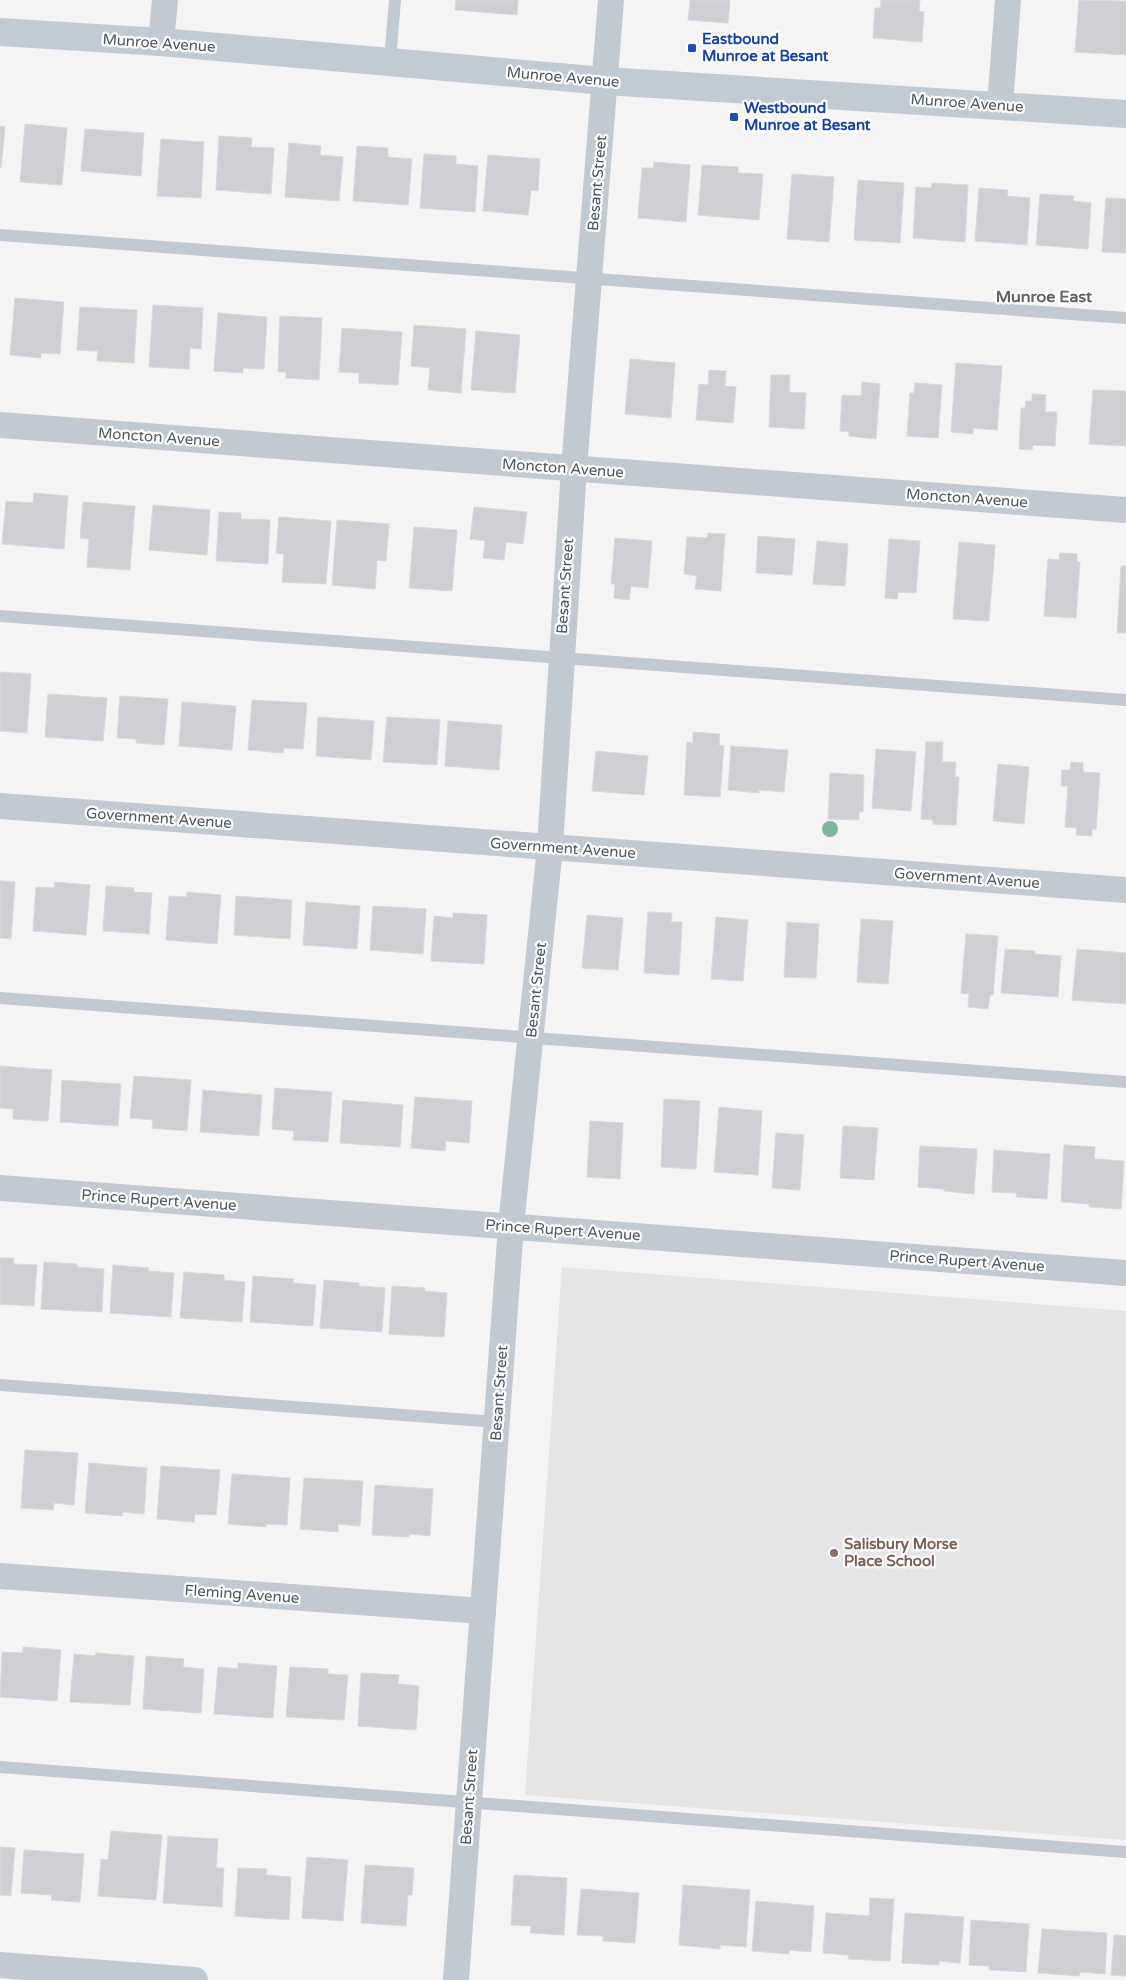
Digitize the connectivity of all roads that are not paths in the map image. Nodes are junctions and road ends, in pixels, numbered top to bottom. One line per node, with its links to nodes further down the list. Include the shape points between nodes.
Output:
1 (165, 0): 6 (street)
2 (395, 0): 7 (lane)
3 (610, 0): 8 (street, Besant Street)
4 (1008, 0): 9 (street)
5 (0, 32): 6 (street, Munroe Avenue)
6 (161, 42): 7 (street, Munroe Avenue)
7 (390, 61): 8 (street, Munroe Avenue)
8 (605, 81): 9 (street, Munroe Avenue); 12 (street, Besant Street)
9 (1000, 105): 10 (street, Munroe Avenue)
10 (1126, 114)
11 (0, 235): 12 (lane)
12 (590, 278): 13 (lane); 15 (street, Besant Street)
13 (1126, 318)
14 (0, 425): 15 (street, Moncton Avenue)
15 (574, 468): 16 (street, Moncton Avenue); 18 (street, Besant Street)
16 (1126, 510)
17 (0, 616): 18 (lane)
18 (560, 658): 19 (lane); 21 (street, Besant Street)
19 (1126, 700)
20 (0, 806): 21 (street, Government Avenue)
21 (550, 847): 22 (street, Government Avenue); 24 (street, Besant Street)
22 (1126, 890)
23 (0, 998): 24 (lane)
24 (531, 1038): 25 (lane); 27 (street, Besant Street)
25 (1126, 1082)
26 (0, 1188): 27 (street, Prince Rupert Avenue)
27 (511, 1226): 28 (street, Prince Rupert Avenue); 30 (street, Besant Street)
28 (1126, 1273)
29 (0, 1385): 30 (lane)
30 (498, 1422): 32 (street, Besant Street)
31 (0, 1576): 32 (street, Fleming Avenue)
32 (483, 1611): 34 (street, Besant Street)
33 (0, 1768): 34 (lane)
34 (469, 1802): 35 (lane); 38 (street, Besant Street)
35 (1126, 1852)
36 (0, 1965): 37 (street)
37 (195, 1980)
38 (456, 1980)

